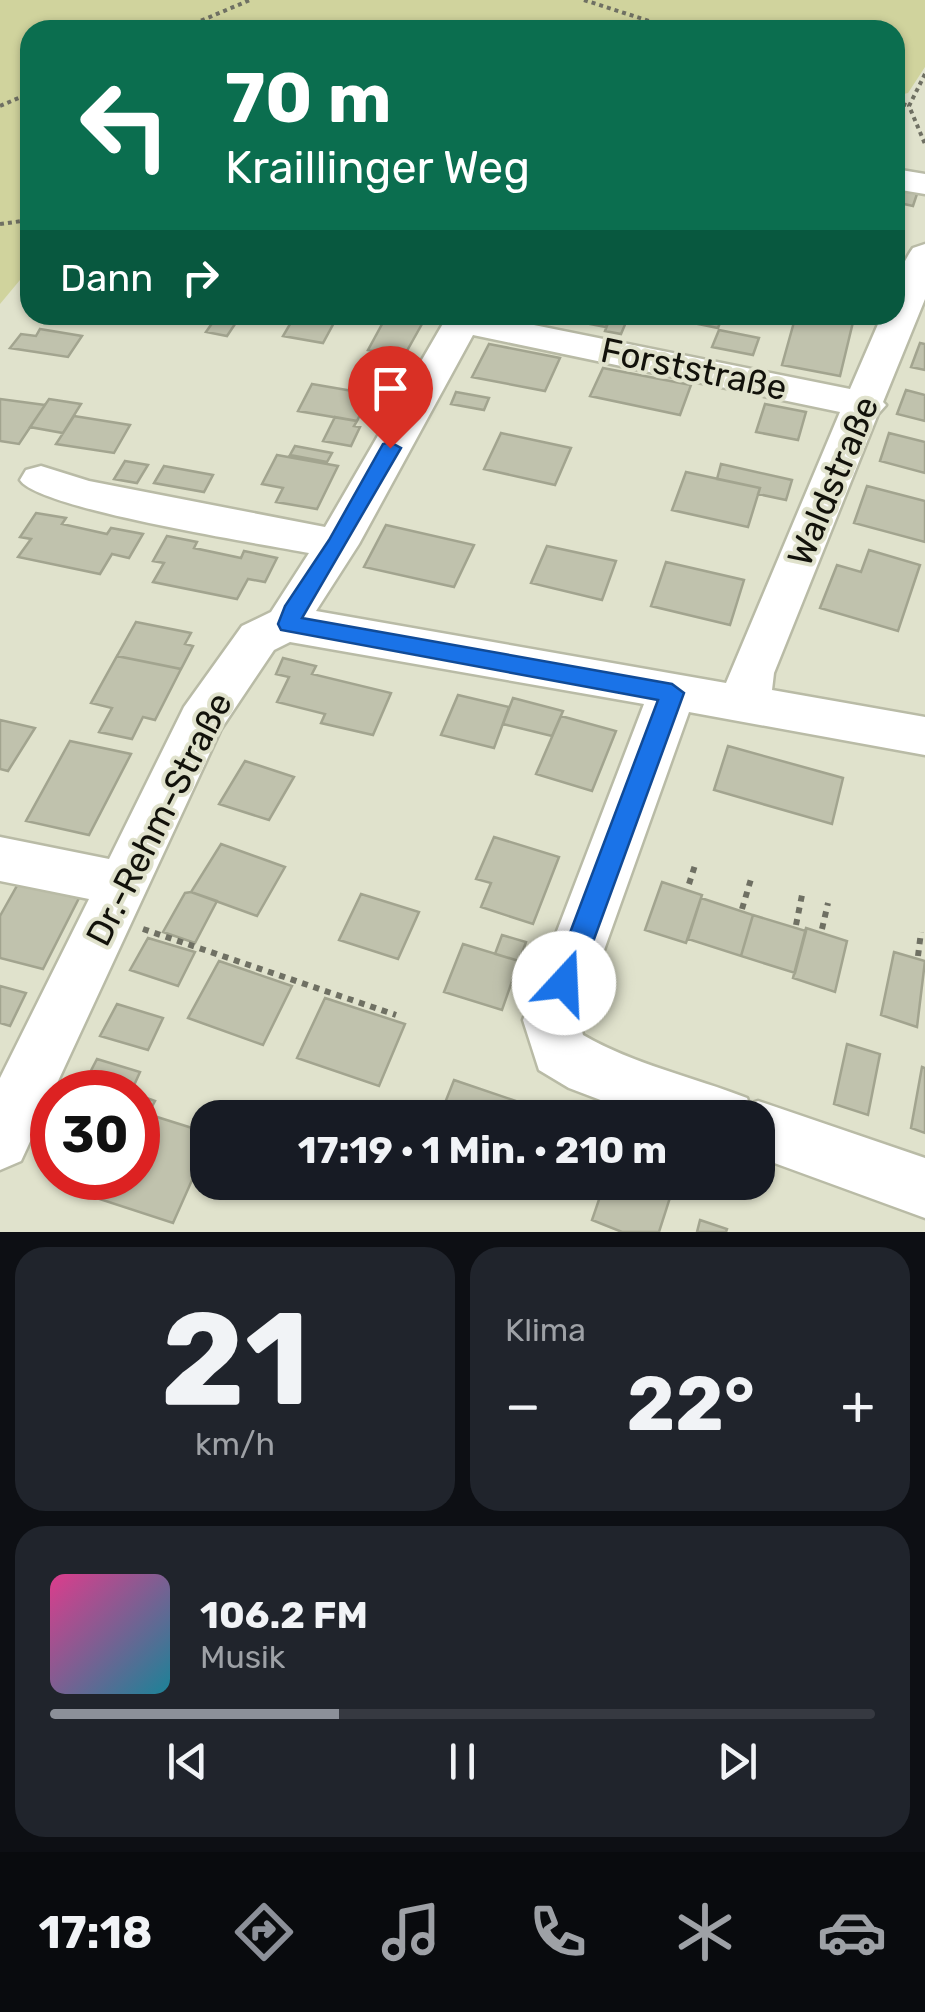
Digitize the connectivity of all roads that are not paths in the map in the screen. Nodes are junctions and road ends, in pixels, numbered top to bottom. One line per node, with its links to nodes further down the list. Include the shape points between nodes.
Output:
1 (925, 255): 2 (street, Waldstraße)
2 (905, 306)
3 (457, 325): 8 (street, Dr.-Rehm-Straße)
4 (498, 325): 6 (street, Forststraße)
5 (897, 325): 6 (street, Waldstraße)
6 (866, 405): 11 (street, Waldstraße, via 751,673)
7 (41, 480): 8 (street)
8 (337, 544): 9 (street, Dr.-Rehm-Straße)
9 (290, 624): 10 (street); 14 (street, Dr.-Rehm-Straße, via 258,638 201,720)
10 (672, 693): 11 (street); 15 (street, via 551,1020 559,1050 588,1069)
11 (746, 707): 12 (street)
12 (925, 736)
13 (0, 859): 14 (street)
14 (117, 900): 17 (street, Dr.-Rehm-Straße)
15 (675, 1100)
16 (775, 1135): 18 (street)
17 (0, 1141)
18 (925, 1188)

